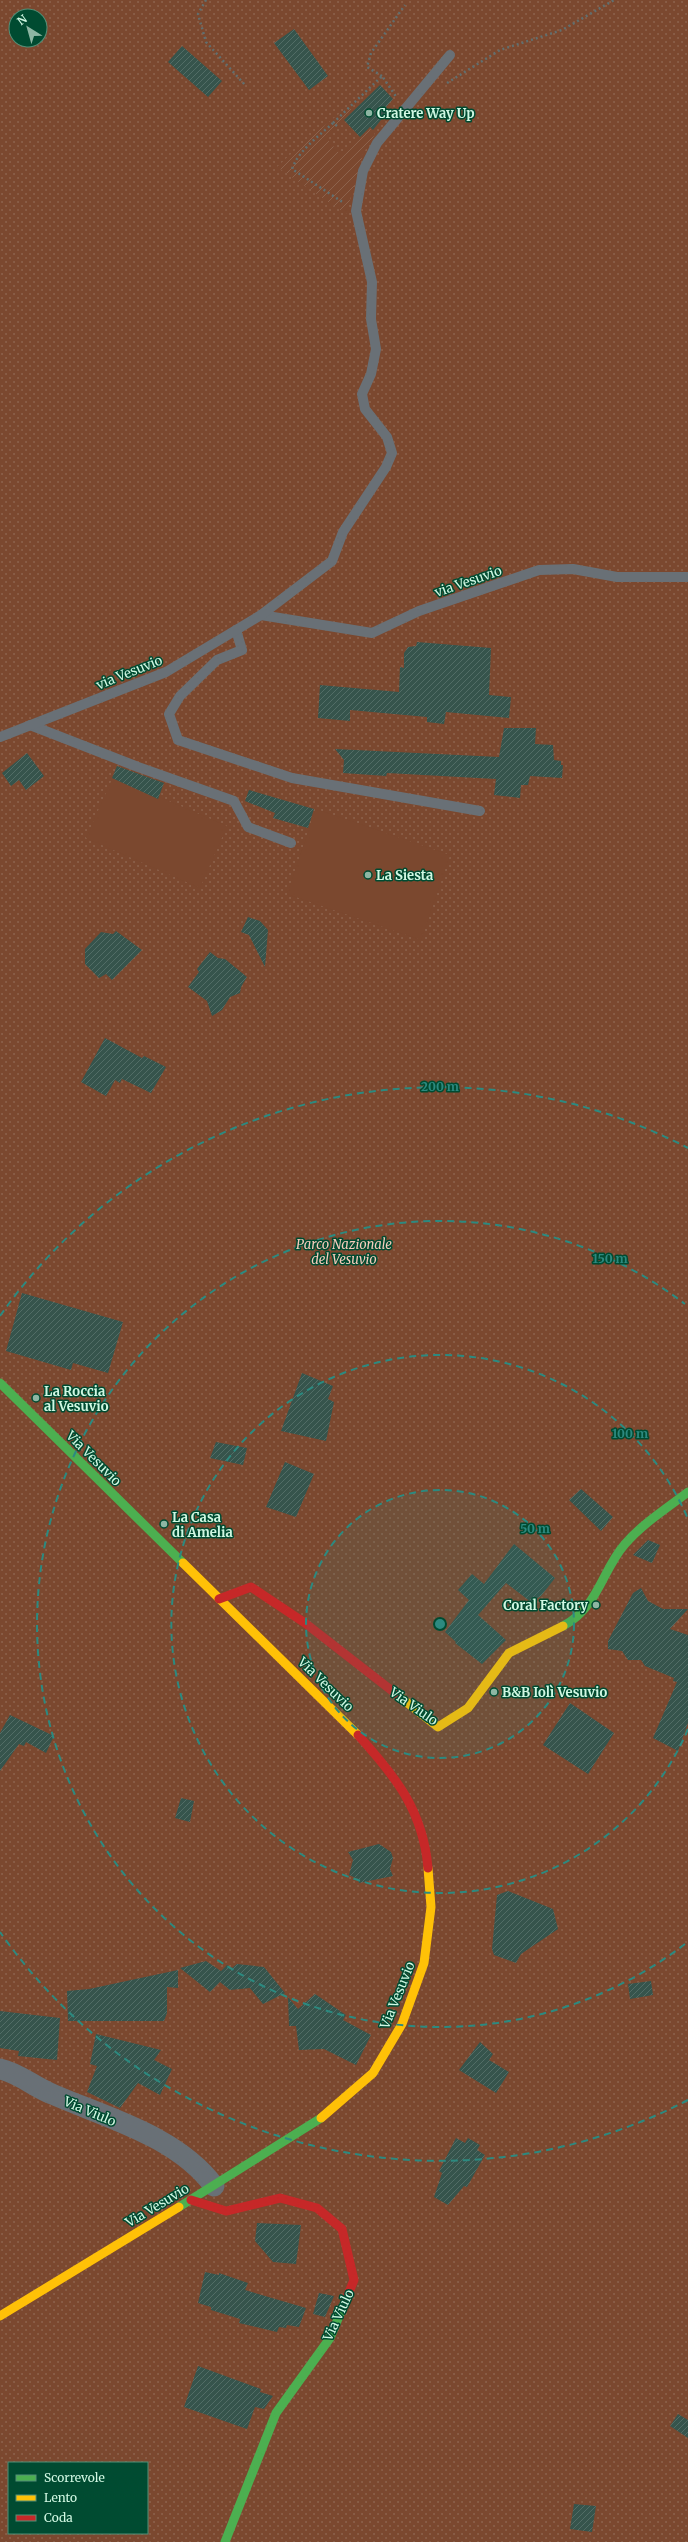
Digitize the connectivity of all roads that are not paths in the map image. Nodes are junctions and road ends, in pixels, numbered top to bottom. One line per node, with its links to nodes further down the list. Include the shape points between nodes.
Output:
1 (450, 55): 3 (lane, via Vesuvio, via 377,143 363,171 356,211 372,282 371,319 376,349 371,374 362,394 365,409 387,437 392,453 386,467 343,532 332,561)
2 (688, 577): 3 (lane, via Vesuvio, via 617,577 573,569 539,570 419,611 372,633)
3 (261, 615): 4 (lane, via Vesuvio)
4 (236, 630): 5 (lane, via Vesuvio, via 166,672); 7 (lane, via 242,650 217,660 180,696 169,714 178,740 292,778)
5 (30, 725): 6 (lane, via Vesuvio); 8 (lane, via 234,801 248,827)
6 (0, 737)
7 (480, 811)
8 (291, 843)
9 (0, 1383): 11 (street, Via Vesuvio)
10 (688, 1492): 11 (street, Via Viulo, via 624,1545 598,1591 574,1620 509,1653 468,1708 438,1727 305,1623 251,1587)
11 (219, 1599): 13 (street, Via Vesuvio, via 351,1727 391,1772 415,1811 428,1859 431,1907 424,1963 402,2024 373,2073 330,2112)
12 (0, 2069): 13 (street, Via Viulo, via 50,2094 155,2139 189,2158)
13 (214, 2186): 14 (street, Via Vesuvio)
14 (191, 2200): 15 (street, Via Vesuvio); 16 (street, Via Viulo, via 226,2211 280,2198 316,2208 342,2229 354,2280 330,2338 276,2413)
15 (0, 2316)
16 (226, 2542)

